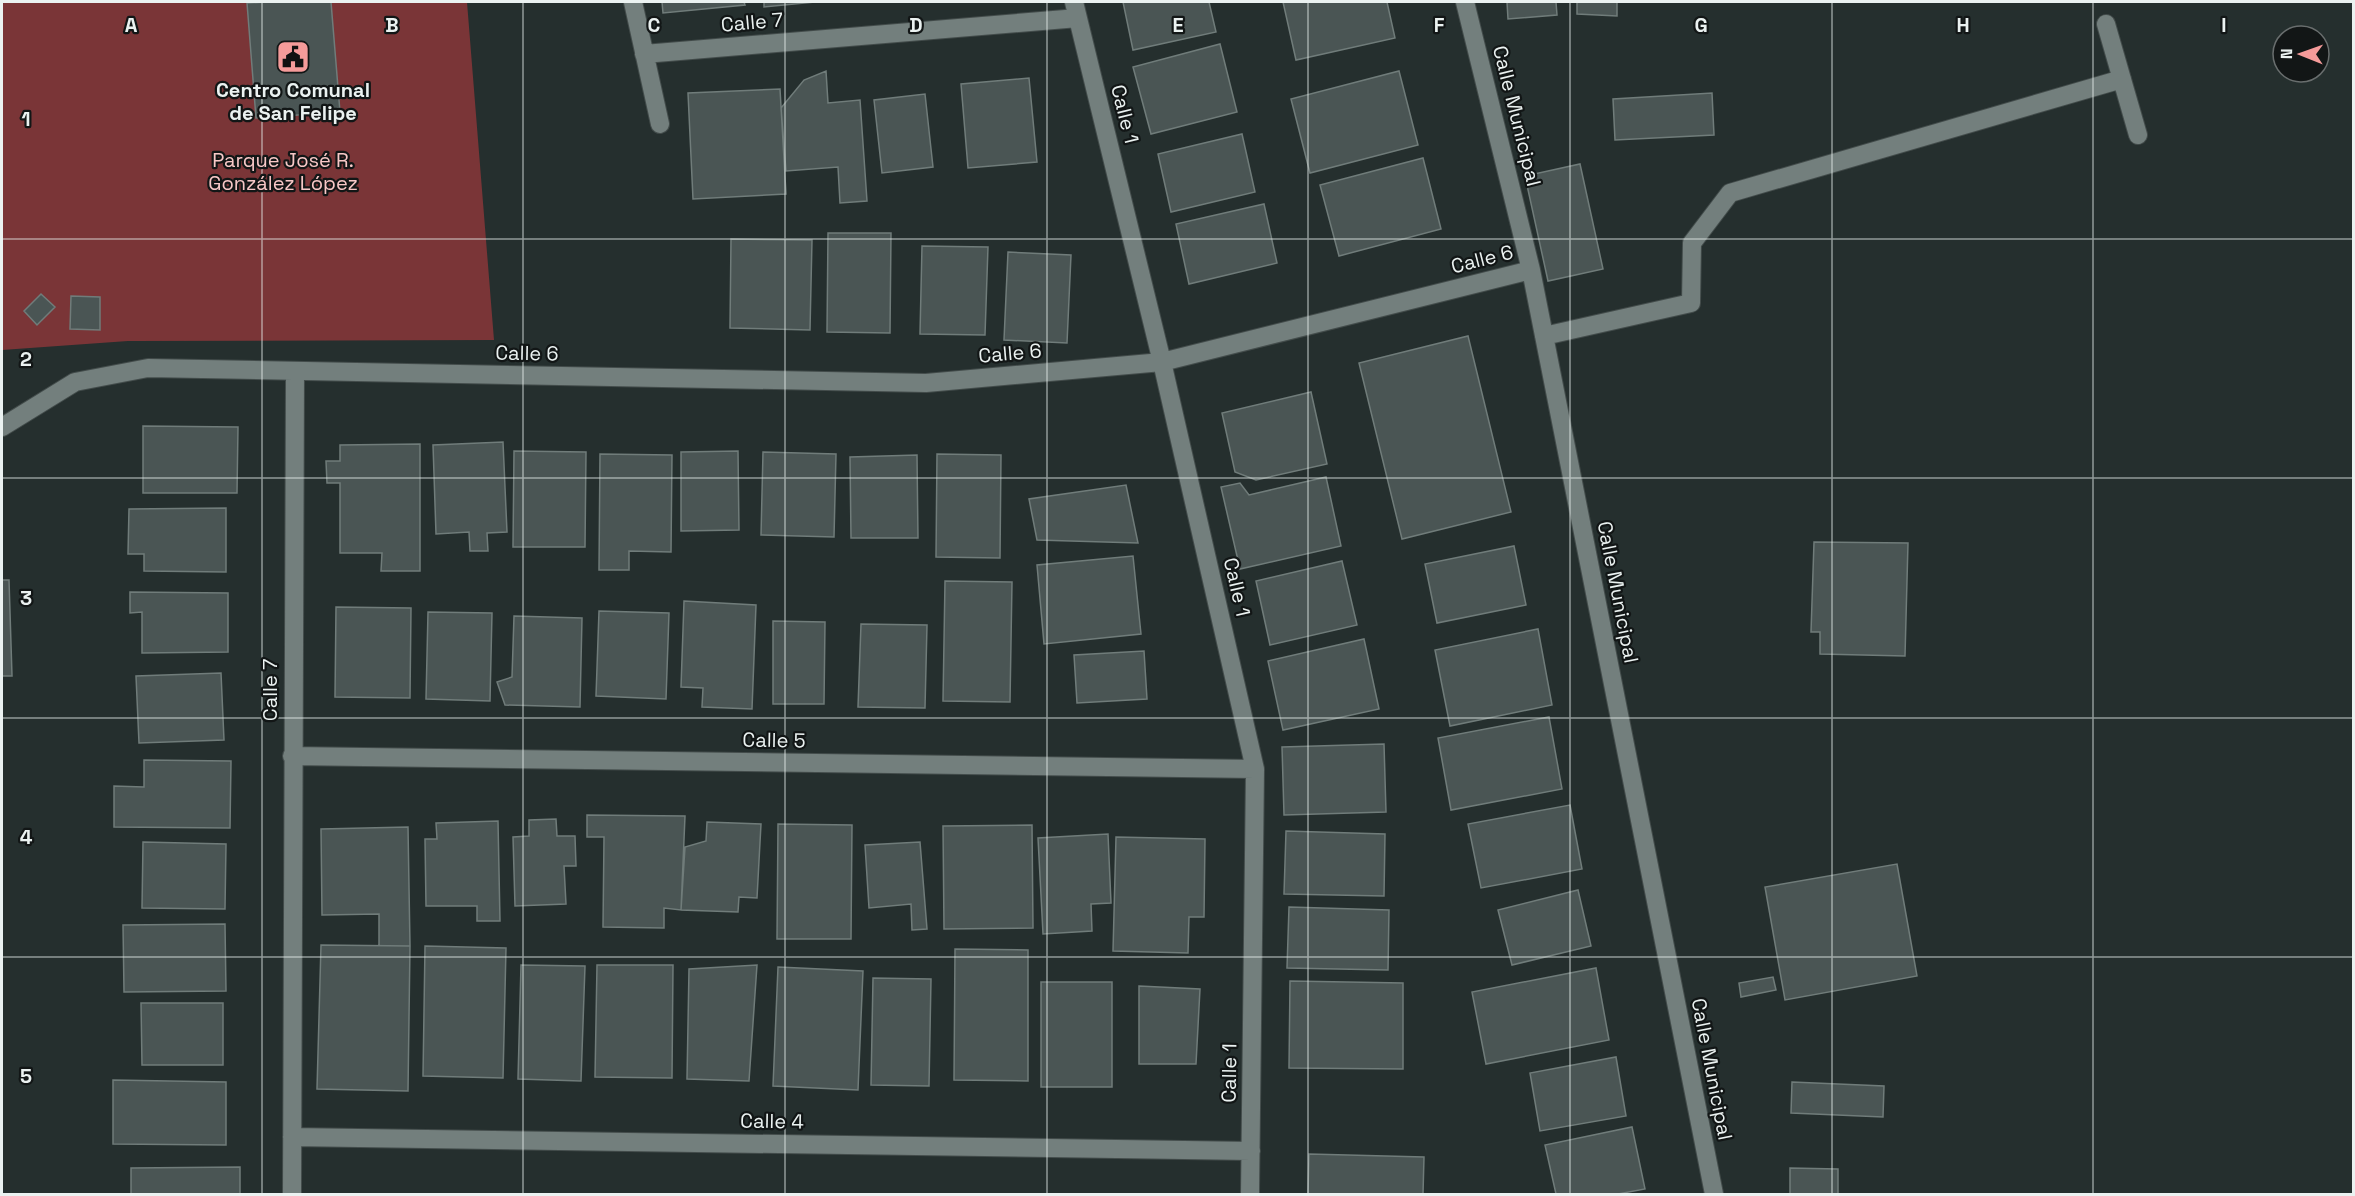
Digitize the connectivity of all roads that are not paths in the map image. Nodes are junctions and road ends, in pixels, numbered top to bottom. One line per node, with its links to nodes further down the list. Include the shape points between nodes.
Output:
1 (633, 2): 5 (street)
2 (1465, 2): 9 (street, Calle Municipal)
3 (1076, 10): 5 (street, Calle 7); 11 (street, Calle 1)
4 (2106, 24): 6 (street)
5 (644, 54): 7 (street)
6 (2122, 79): 8 (street); 10 (street, via 1730,193 1692,243 1690,303)
7 (660, 124)
8 (2138, 135)
9 (1531, 270): 10 (street, Calle Municipal); 11 (street, Calle 6)
10 (1544, 336): 20 (street, Calle Municipal)
11 (1162, 362): 12 (street, Calle 6, via 926,382); 15 (street, Calle 1)
12 (295, 372): 13 (street, via 148,368 75,382); 14 (street, Calle 7)
13 (2, 427)
14 (292, 756): 15 (street, Calle 5); 16 (street, Calle 7)
15 (1255, 769): 17 (street, Calle 1)
16 (292, 1137): 17 (street, Calle 4); 18 (street, Calle 7)
17 (1251, 1151): 19 (street, Calle 1)
18 (292, 1194)
19 (1250, 1194)
20 (1714, 1194)

